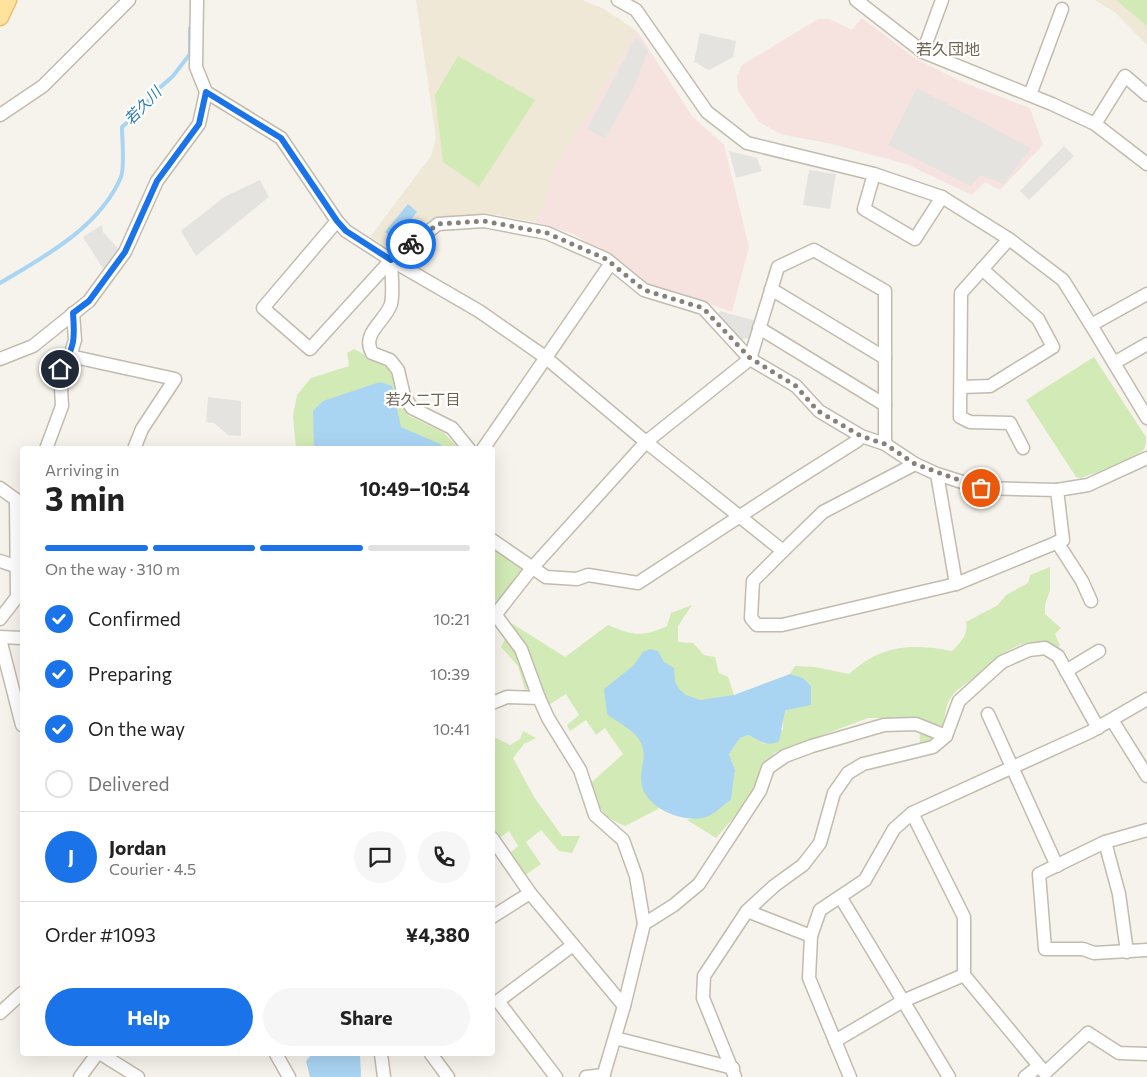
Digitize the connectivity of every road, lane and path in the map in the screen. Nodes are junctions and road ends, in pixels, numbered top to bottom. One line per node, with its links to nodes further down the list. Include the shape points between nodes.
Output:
1 (8, 0): 8 (main road)
2 (129, 0): 13 (street, via 43,86)
3 (197, 0): 10 (street, via 196,67)
4 (618, 0): 16 (street, via 636,10 707,112 747,143)
5 (856, 0): 9 (street)
6 (942, 0): 9 (street)
7 (1062, 9): 12 (street)
8 (0, 17)
9 (923, 52): 12 (street)
10 (206, 92): 18 (street, via 281,138); 25 (street, via 199,124 157,181 125,252 89,301)
11 (1147, 95): 14 (street, via 1125,76)
12 (1030, 96): 14 (street)
13 (0, 116)
14 (1095, 124): 15 (street)
15 (1147, 164)
16 (874, 174): 17 (street); 17 (street, via 864,210 915,239)
17 (942, 198): 19 (street)
18 (337, 221): 20 (street, via 346,231); 20 (street, via 264,308 310,350)
19 (1009, 239): 22 (street); 26 (street, via 1063,280)
20 (391, 260): 21 (street, via 438,224 484,221 547,233); 30 (street, via 479,311); 43 (street, via 391,304 369,338 368,345 372,353 390,360 398,370 404,396 412,408 452,428)
21 (611, 263): 30 (street); 31 (street, via 644,290 703,308)
22 (982, 269): 35 (street, via 961,294); 35 (street, via 1038,319 1053,347 990,386)
23 (771, 289): 27 (street); 32 (street); 32 (street, via 778,268 814,250 885,291)
24 (1147, 294): 26 (street)
25 (73, 313): 29 (street, via 75,340); 33 (street, via 33,346)
26 (1091, 326): 34 (street)
27 (759, 328): 31 (street); 36 (street)
28 (1147, 344): 34 (street)
29 (70, 356): 41 (street, via 60,369 62,406); 42 (street, via 175,379 142,429)
30 (545, 357): 39 (street); 44 (street)
31 (750, 358): 38 (street, via 796,386 818,411); 39 (street)
32 (885, 358): 36 (street)
33 (0, 359)
34 (1114, 364): 37 (street)
35 (961, 387): 45 (street, via 960,417 970,422 1010,422)
36 (885, 405): 40 (street)
37 (1147, 418)
38 (861, 436): 40 (street); 52 (street)
39 (646, 442): 52 (street); 59 (street)
40 (885, 444): 47 (street)
41 (47, 446)
42 (135, 446)
43 (467, 446)
44 (485, 446)
45 (1024, 448)
46 (1147, 458): 50 (street, via 1088,485)
47 (915, 464): 48 (street); 56 (street, via 823,512)
48 (937, 474): 50 (street, via 981,488); 60 (street)
49 (0, 488): 51 (street)
50 (1057, 490): 55 (street, via 1063,540)
51 (20, 501)
52 (740, 516): 56 (street); 59 (street, via 638,583 588,574 577,579 556,579)
53 (20, 534): 58 (street)
54 (495, 542): 59 (street)
55 (1057, 542): 60 (street); 61 (street)
56 (783, 551): 60 (street, via 753,581 751,618 757,625 782,625)
57 (0, 561): 58 (street)
58 (19, 567): 64 (street, via 17,597)
59 (532, 568): 62 (street)
60 (956, 584)
61 (1091, 601)
62 (495, 611)
63 (495, 613): 69 (street, via 521,649)
64 (0, 619)
65 (0, 638): 66 (street); 73 (street)
66 (20, 638)
67 (1099, 652): 68 (street)
68 (1066, 671): 75 (street); 76 (street, via 1058,656 1045,648 1029,650 1002,662 959,702)
69 (539, 698): 71 (street, via 508,696); 88 (street, via 580,770 595,815 623,840 636,876)
70 (1147, 699): 74 (street)
71 (495, 702)
72 (988, 714): 77 (street)
73 (20, 717)
74 (1112, 720): 75 (street); 78 (street)
75 (1098, 728): 77 (street)
76 (946, 736): 86 (street, via 933,747 863,764 848,773 834,792 820,843 803,865); 88 (street, via 916,724 884,725 785,756 768,768 760,791 699,884)
77 (1014, 767): 79 (street); 83 (street)
78 (1147, 776)
79 (912, 813): 85 (street, via 894,829 866,880); 93 (street, via 964,917)
80 (1147, 830): 82 (street)
81 (495, 842): 84 (street)
82 (1106, 842): 83 (street); 92 (street, via 1119,894)
83 (1058, 866): 92 (street, via 1039,874 1045,949)
84 (530, 893): 87 (street); 90 (street)
85 (841, 898): 89 (street, via 820,910); 95 (street)
86 (747, 911): 89 (street); 107 (street, via 704,976 703,998 712,1026)
87 (495, 915)
88 (644, 924): 96 (street)
89 (811, 936): 99 (street, via 809,978)
90 (573, 945): 96 (street); 114 (street, via 498,1001)
91 (1147, 950): 92 (street)
92 (1127, 952)
93 (964, 975): 95 (street); 106 (street)
94 (20, 995): 97 (street)
95 (903, 1001): 99 (street); 117 (street)
96 (624, 1006): 98 (street)
97 (0, 1013)
98 (615, 1038): 107 (street); 108 (street)
99 (835, 1041): 116 (street)
100 (1147, 1054): 106 (street, via 1119,1053 1088,1033 1045,1073)
101 (97, 1056): 109 (street)
102 (102, 1056): 110 (street)
103 (277, 1056): 111 (street)
104 (381, 1056): 112 (street)
105 (432, 1056): 113 (street)
106 (1039, 1066): 118 (street)
107 (734, 1072)
108 (604, 1076): 115 (street)
109 (80, 1077)
110 (138, 1077)
111 (289, 1077)
112 (384, 1077)
113 (448, 1077)
114 (556, 1077)
115 (586, 1077)
116 (850, 1077)
117 (949, 1077)
118 (1025, 1077)

